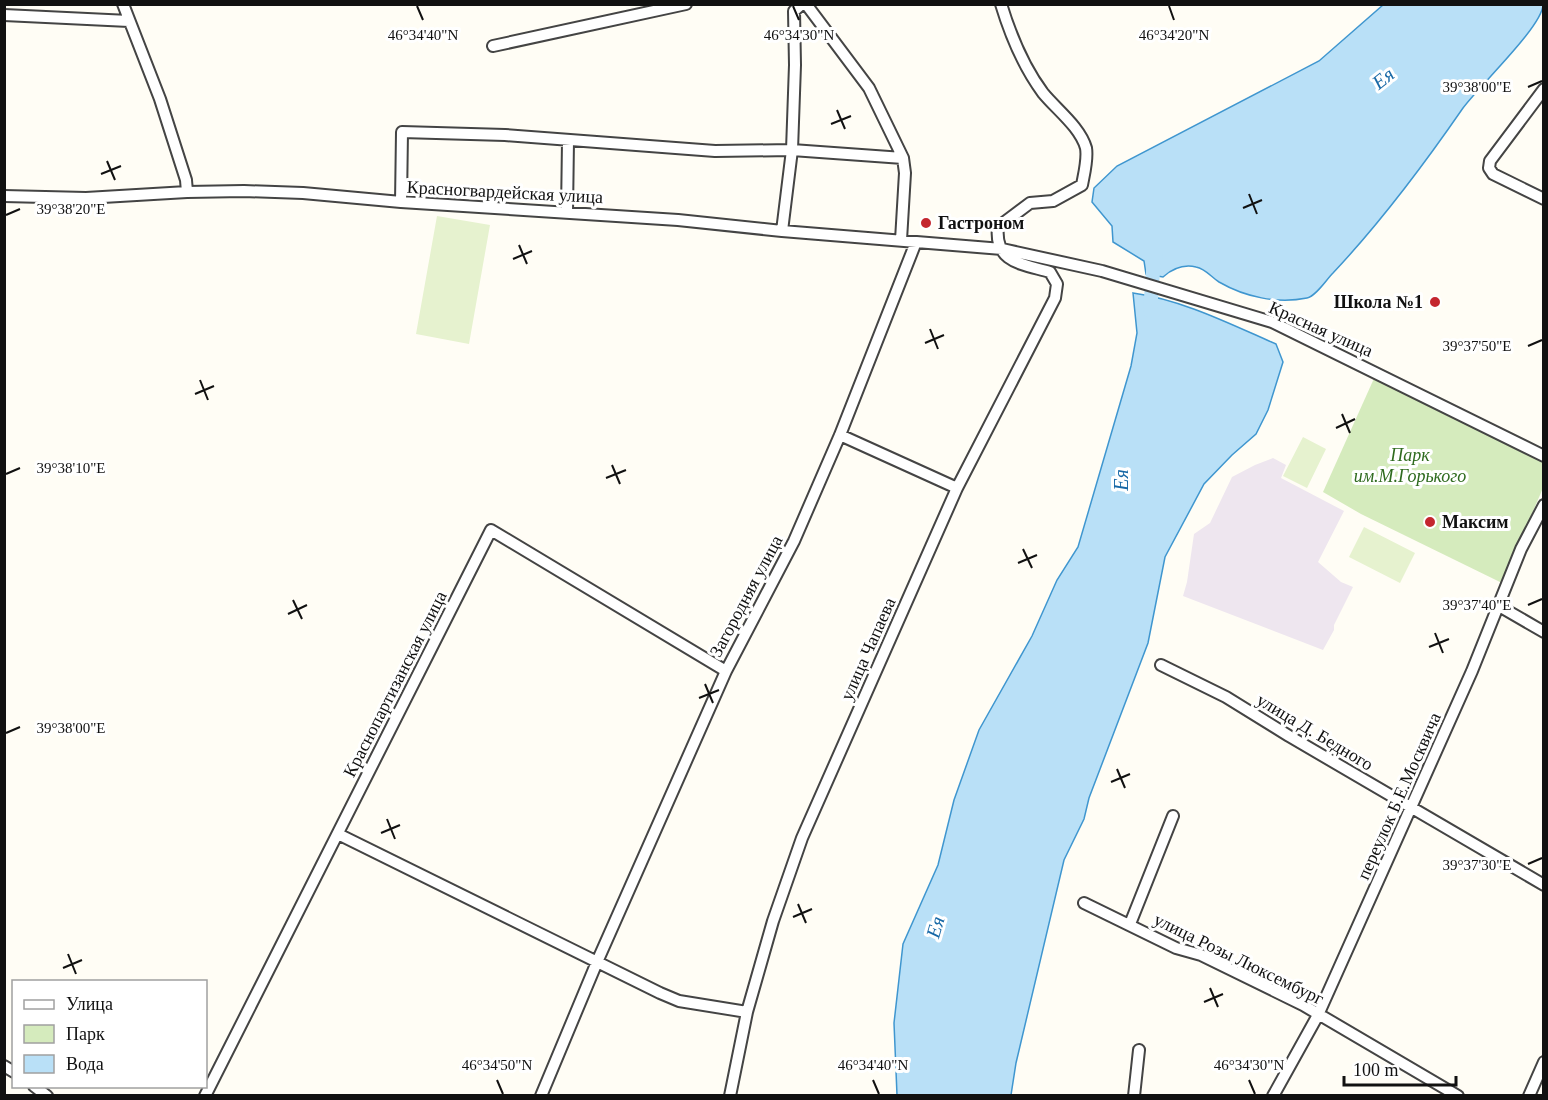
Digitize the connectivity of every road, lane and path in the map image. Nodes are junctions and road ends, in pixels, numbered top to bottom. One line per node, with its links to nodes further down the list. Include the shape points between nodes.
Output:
1 (123, 4): 6 (street)
2 (686, 4): 7 (street)
3 (804, 4): 10 (street, via 794,11); 11 (street, via 869,88)
4 (1001, 4): 20 (street, via 1017,51 1044,93 1080,135 1086,149 1082,185 1053,201 1030,203 998,227 996,240)
5 (4, 15): 6 (street)
6 (129, 21): 12 (street, via 160,99)
7 (493, 46)
8 (1544, 89): 14 (street, via 1490,161 1489,168 1493,174)
9 (568, 141): 10 (street, via 715,151); 15 (street, via 402,132); 16 (street)
10 (792, 150): 11 (street); 17 (street)
11 (903, 158): 18 (street)
12 (188, 192): 13 (street, Красногвардейская улица, via 86,198); 15 (street, Красногвардейская улица, via 303,193)
13 (4, 196)
14 (1544, 199)
15 (401, 202): 16 (street, Красногвардейская улица)
16 (567, 212): 17 (street, Красногвардейская улица)
17 (782, 231): 18 (street, Красногвардейская улица)
18 (901, 240): 19 (street, Красногвардейская улица)
19 (916, 242): 20 (street, Красногвардейская улица); 21 (street, Загородняя улица)
20 (1002, 249): 22 (street, Красная улица, via 1102,271 1272,322); 23 (street, улица Чапаева, via 1013,263 1050,272 1057,284 1055,298)
21 (840, 435): 23 (street); 28 (street, Загородняя улица, via 794,541)
22 (1544, 456)
23 (957, 488): 36 (street, улица Чапаева, via 802,838)
24 (1544, 505): 25 (street, переулок Б.Е.Москвича, via 1521,549)
25 (1499, 606): 26 (street); 29 (street, переулок Б.Е.Москвича)
26 (1544, 632)
27 (1161, 665): 29 (street, улица Д. Бедного, via 1226,698)
28 (726, 671): 31 (street, Краснопартизанская улица, via 491,531); 35 (street, Загородняя улица)
29 (1412, 808): 32 (street, улица Д. Бедного); 37 (street, переулок Б.Е.Москвича)
30 (1173, 816): 34 (street, улица Розы Люксембург)
31 (338, 834): 35 (street); 40 (street, Краснопартизанская улица)
32 (1544, 885)
33 (1084, 903): 34 (street, улица Розы Люксембург)
34 (1130, 924): 37 (street, улица Розы Люксембург, via 1176,948 1201,955)
35 (597, 962): 36 (street, via 679,1001); 41 (street, Загородняя улица)
36 (747, 1012): 42 (street, улица Чапаева)
37 (1318, 1015): 44 (street, переулок Б.Е.Москвича); 45 (street, улица Розы Люксембург)
38 (1139, 1050): 43 (street)
39 (1544, 1062): 46 (street)
40 (205, 1095)
41 (540, 1095)
42 (730, 1095)
43 (1134, 1095)
44 (1273, 1095)
45 (1458, 1095)
46 (1529, 1095)

